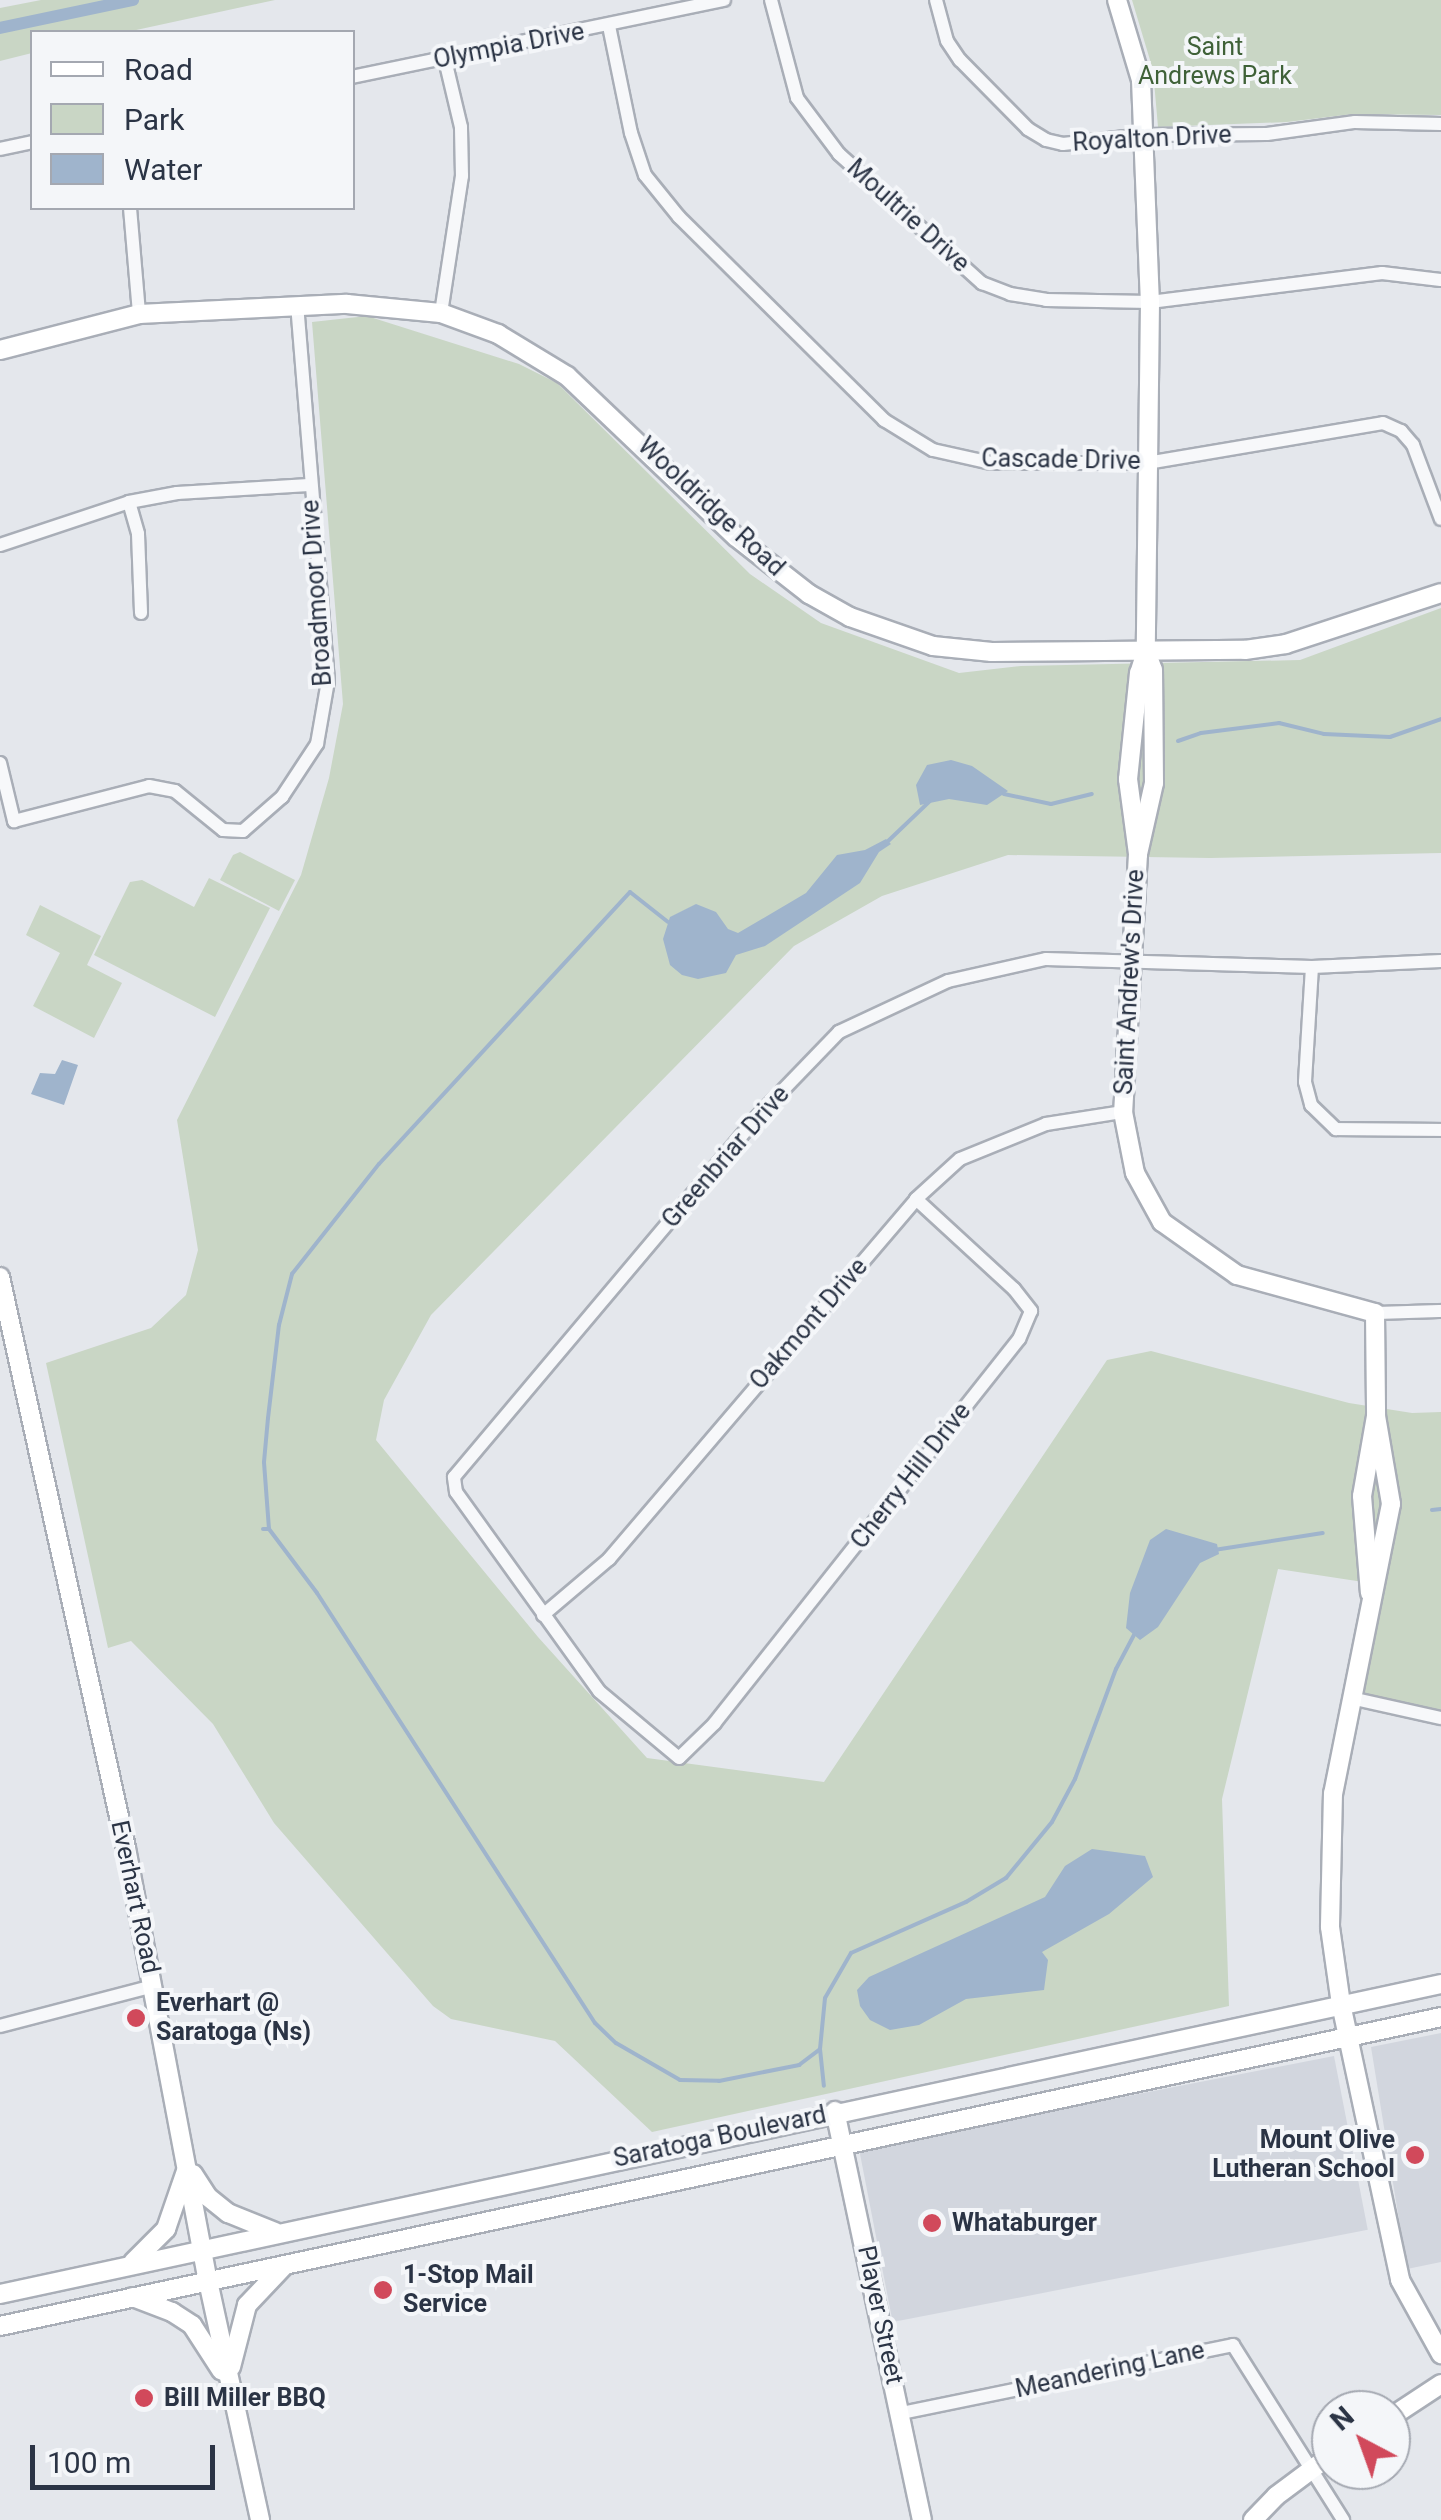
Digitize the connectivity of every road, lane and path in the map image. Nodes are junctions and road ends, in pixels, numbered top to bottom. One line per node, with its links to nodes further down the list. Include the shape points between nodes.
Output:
1 (724, 0): 5 (street, Olympia Drive)
2 (771, 0): 14 (street, Moultrie Drive, via 798,98 828,140 982,283 1046,300)
3 (936, 0): 9 (street, Royalton Drive, via 947,42 1028,129 1064,144)
4 (1116, 0): 9 (street, Saint Andrew's Drive, via 1141,80)
5 (608, 26): 6 (street, Olympia Drive); 19 (street, Cascade Drive, via 630,133 646,175 679,217 884,420 933,450 991,464)
6 (445, 60): 7 (street, Olympia Drive); 16 (street, via 461,127 462,176)
7 (355, 76)
8 (1441, 124): 9 (street, Royalton Drive)
9 (1143, 134): 14 (street, Saint Andrew's Drive)
10 (30, 142): 11 (street)
11 (0, 149)
12 (130, 210): 17 (street)
13 (1441, 280): 14 (street, Moultrie Drive, via 1382,273)
14 (1150, 302): 19 (street, Saint Andrew's Drive)
15 (298, 306): 16 (street, Wooldridge Road); 17 (street, Wooldridge Road); 20 (street, Broadmoor Drive)
16 (441, 313): 26 (street, Wooldridge Road, via 498,334 568,376 736,537 808,594 850,617 888,634 957,649)
17 (139, 314): 18 (street, Wooldridge Road)
18 (0, 350)
19 (1148, 463): 22 (street, Cascade Drive, via 1383,423 1413,445); 26 (street, Saint Andrew's Drive)
20 (309, 485): 21 (street); 27 (street, Broadmoor Drive, via 328,681 317,744 282,797 243,830 223,830 175,791 148,786 14,821)
21 (130, 502): 23 (street); 25 (street)
22 (1441, 518)
23 (0, 545)
24 (1441, 593): 26 (street, Wooldridge Road, via 1286,644)
25 (141, 613)
26 (1146, 652): 28 (street, Saint Andrew's Drive, via 1154,670 1154,783 1138,854)
27 (0, 763)
28 (1132, 959): 30 (street, Greenbriar Drive); 31 (street, Saint Andrew's Drive); 39 (street, Greenbriar Drive, via 1046,959 948,981 839,1032 755,1120 454,1477 456,1492)
29 (1441, 961): 30 (street, Greenbriar Drive)
30 (1312, 967): 32 (street, via 1305,1082 1312,1105 1336,1129)
31 (1123, 1112): 33 (street, Oakmont Drive, via 1046,1124 960,1159); 36 (street, Saint Andrew's Drive, via 1135,1173 1162,1222 1237,1275)
32 (1441, 1130)
33 (916, 1199): 39 (street, Oakmont Drive, via 609,1559); 42 (street, Cherry Hill Drive, via 1031,1311 1007,1354 715,1723)
34 (0, 1277): 44 (street, Everhart Road)
35 (1441, 1311): 36 (street, Saint Andrew's Drive)
36 (1375, 1313): 37 (street)
37 (1376, 1416): 38 (street, via 1362,1496); 38 (street, via 1391,1504)
38 (1370, 1593): 40 (street)
39 (543, 1614): 42 (street, Greenbriar Drive, via 599,1692)
40 (1355, 1699): 41 (street); 45 (street, via 1333,1793 1330,1927)
41 (1441, 1718)
42 (680, 1758)
43 (1441, 1984): 45 (street, Saratoga Boulevard)
44 (154, 1986): 47 (street); 51 (street, Everhart Road)
45 (1341, 2004): 48 (street); 49 (street, Saratoga Boulevard)
46 (1441, 2017): 48 (street, Saratoga Boulevard)
47 (0, 2026)
48 (1348, 2037): 50 (street, Saratoga Boulevard); 60 (street, via 1400,2280)
49 (835, 2111): 50 (street, Player Street); 52 (street, Saratoga Boulevard)
50 (842, 2142): 54 (street, Saratoga Boulevard); 64 (street, Player Street)
51 (188, 2165): 52 (street, via 228,2214); 53 (street, Everhart Road); 55 (street, via 166,2229)
52 (280, 2233): 53 (street, Saratoga Boulevard)
53 (204, 2250): 55 (street, Saratoga Boulevard); 56 (street, Everhart Road)
54 (286, 2264): 56 (street, Saratoga Boulevard); 62 (street, via 247,2305 231,2361)
55 (125, 2267): 57 (street, Saratoga Boulevard)
56 (208, 2280): 58 (street, Saratoga Boulevard); 62 (street, Everhart Road)
57 (0, 2294)
58 (133, 2297): 59 (street, Saratoga Boulevard); 62 (street, via 192,2326)
59 (0, 2326)
60 (1441, 2354)
61 (1441, 2384): 63 (street)
62 (232, 2392): 67 (street, Everhart Road)
63 (1411, 2403)
64 (902, 2413): 65 (street, Meandering Lane, via 1233,2345); 68 (street, Player Street)
65 (1311, 2467): 69 (street)
66 (1325, 2490): 70 (street, Meandering Lane)
67 (260, 2520)
68 (922, 2520)
69 (1253, 2520)
70 (1343, 2520)

